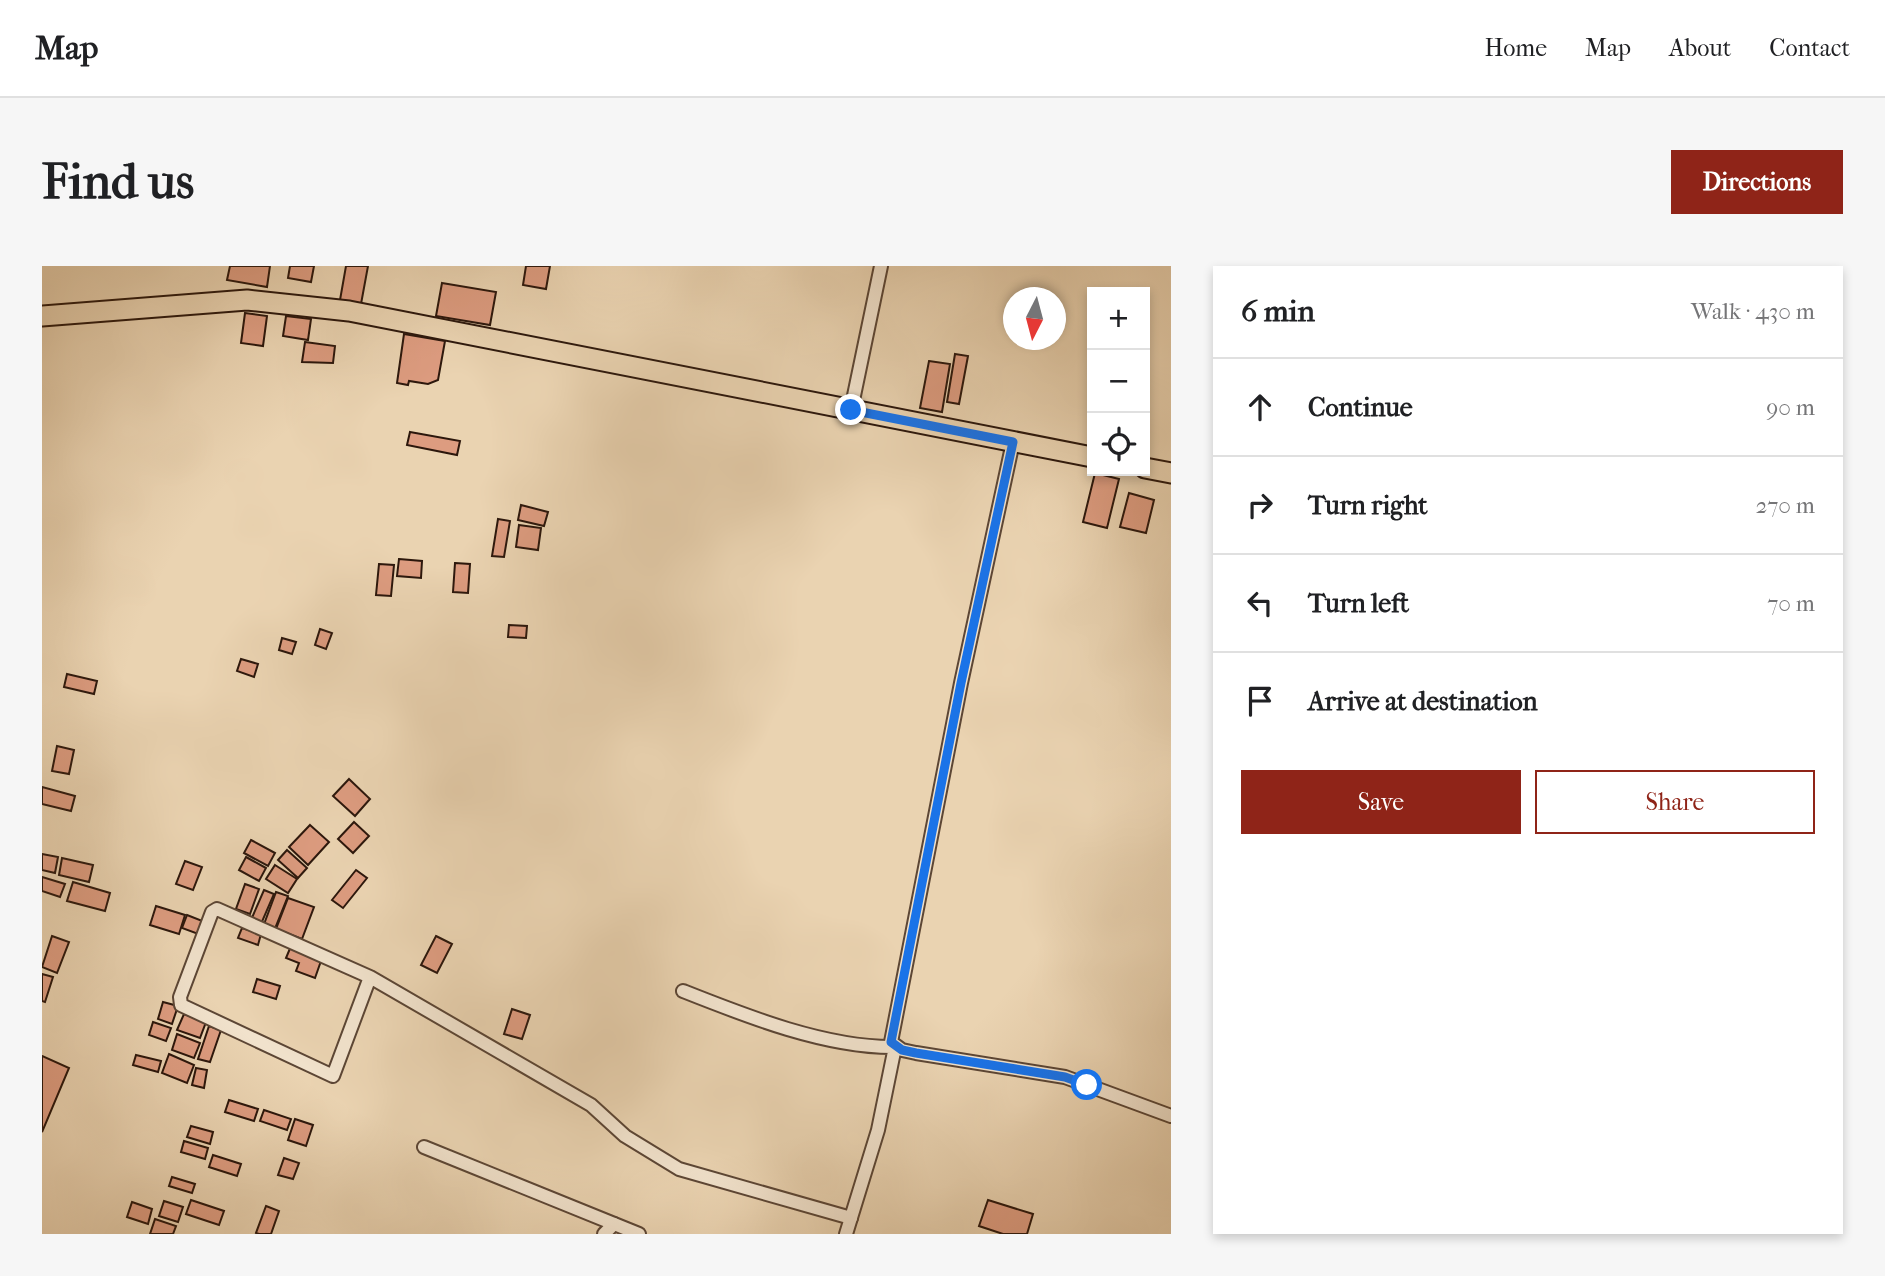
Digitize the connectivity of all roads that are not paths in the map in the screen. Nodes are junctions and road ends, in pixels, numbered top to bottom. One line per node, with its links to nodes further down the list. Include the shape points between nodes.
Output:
1 (881, 266): 3 (street)
2 (42, 316): 3 (main road, via 247,300 349,311)
3 (851, 410): 4 (main road)
4 (1013, 442): 5 (main road); 10 (street, via 913,919 891,1037)
5 (1087, 456)
6 (1150, 469): 7 (main road)
7 (1171, 473)
8 (370, 977): 8 (street, via 214,909 180,997 181,1005 333,1076); 13 (street, via 591,1105 625,1136 679,1168)
9 (683, 991): 10 (street, via 763,1023 874,1047)
10 (895, 1046): 11 (street, via 1065,1077); 13 (street, via 878,1130)
11 (1171, 1116)
12 (424, 1147): 14 (street)
13 (851, 1218): 17 (street)
14 (614, 1224): 15 (street); 16 (street)
15 (604, 1234)
16 (639, 1234)
17 (846, 1234)

